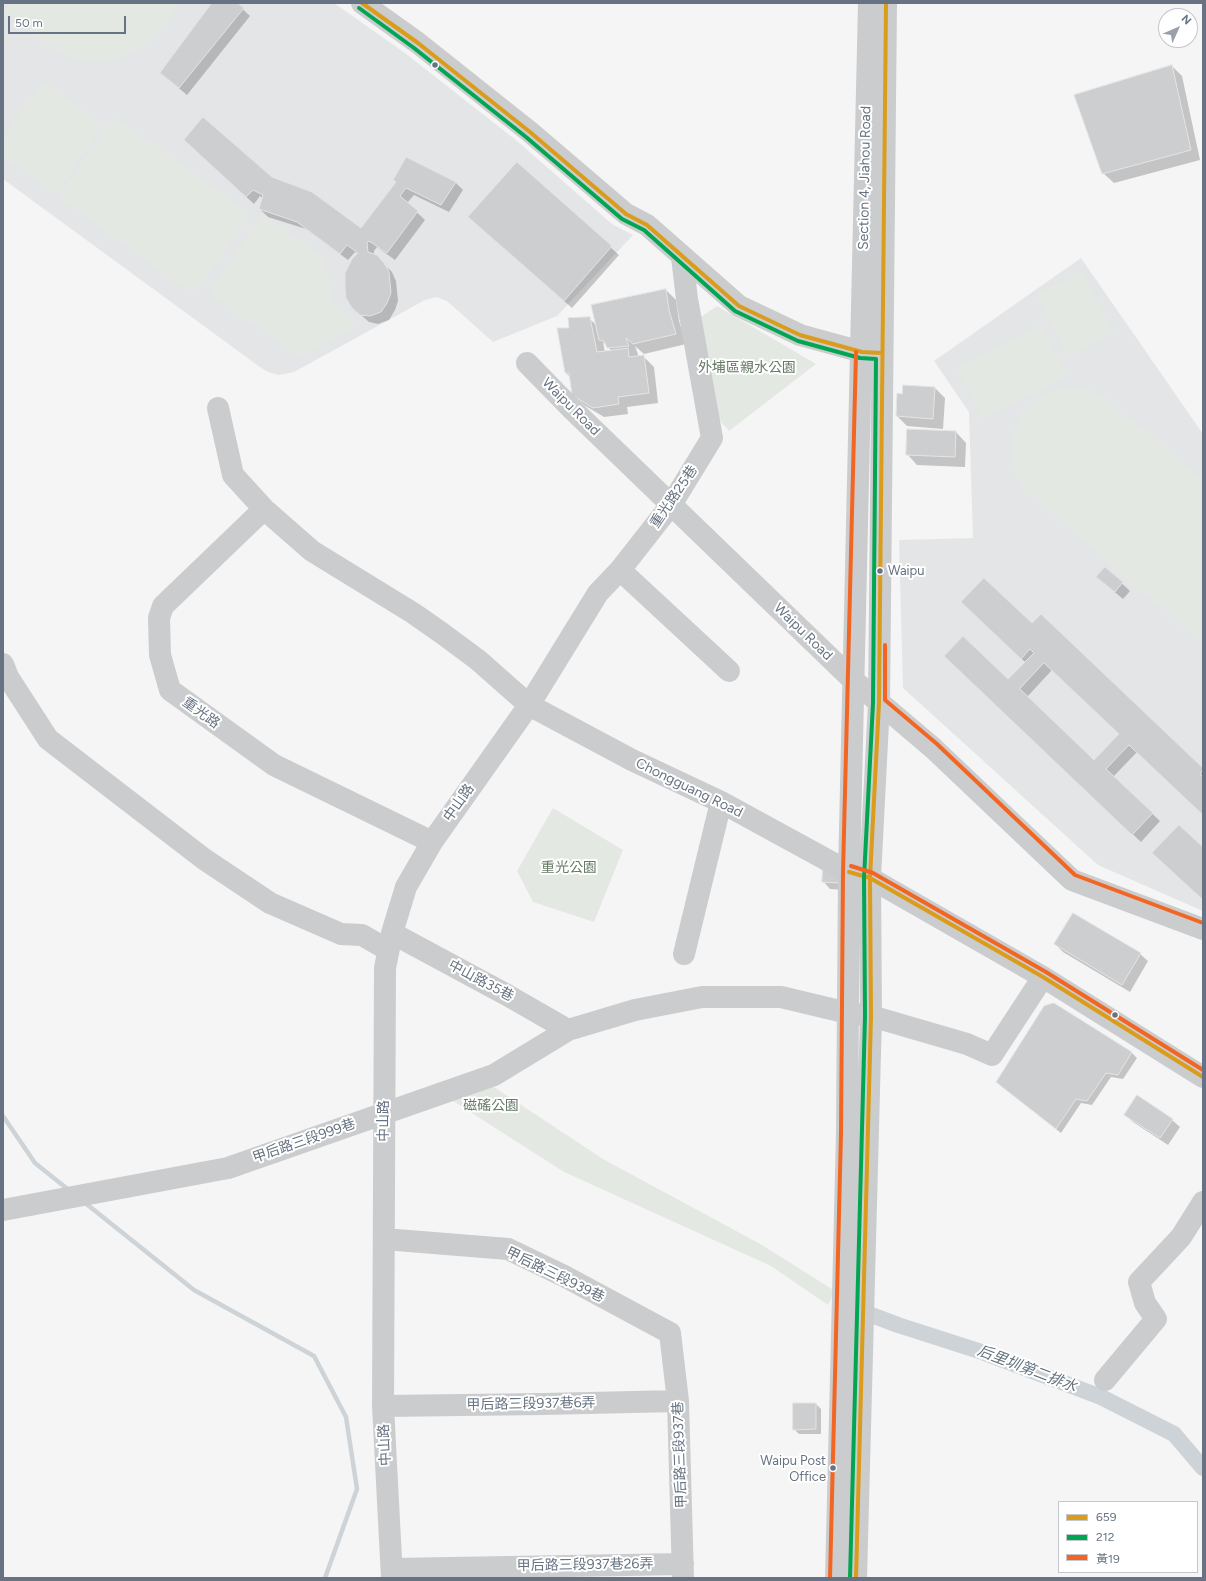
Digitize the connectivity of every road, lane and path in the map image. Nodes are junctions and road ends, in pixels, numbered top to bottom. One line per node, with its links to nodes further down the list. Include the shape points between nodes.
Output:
1 (362, 3): 4 (street, via 437,57 626,214 647,225)
2 (869, 3): 5 (street, Section 4, Jiahou Road)
3 (886, 3): 5 (street, Section 4, Jiahou Road)
4 (682, 257): 5 (street, via 739,306 800,335); 8 (street, 重光路25巷, via 712,438)
5 (872, 353): 13 (street); 14 (street)
6 (528, 363): 8 (street, Waipu Road)
7 (218, 408): 9 (street, via 233,475)
8 (671, 505): 10 (street, 重光路25巷); 13 (street, Waipu Road)
9 (264, 509): 15 (street, via 312,552 443,634 478,660); 17 (street, 重光路, via 163,606 159,618 160,655 170,690 274,766)
10 (620, 570): 12 (street); 15 (street, 重光路25巷, via 598,594)
11 (3, 664): 21 (street, 中山路35巷, via 8,677 48,739 204,859 270,903 341,934 362,935)
12 (729, 671)
13 (854, 681): 14 (street, Waipu Road); 18 (street)
14 (879, 703): 19 (street); 20 (street, Waipu Road, via 933,748 1072,880)
15 (529, 705): 16 (street, Chongguang Road, via 632,760); 17 (street, 中山路)
16 (721, 802): 18 (street, Chongguang Road); 22 (street)
17 (432, 842): 21 (street, 中山路, via 406,886)
18 (849, 872): 19 (street, Chongguang Road); 24 (street)
19 (870, 878): 23 (street, Chongguang Road); 25 (street)
20 (1203, 929)
21 (390, 942): 26 (street, 中山路35巷, via 508,995); 28 (street, 中山路, via 385,968)
22 (684, 954)
23 (1043, 977): 25 (street, 甲后路三段999巷, via 992,1055 967,1044); 27 (street, Chongguang Road)
24 (848, 1013): 25 (street, 甲后路三段999巷); 26 (street, 甲后路三段999巷, via 781,997 702,997 635,1010); 38 (street, via 848,1133)
25 (871, 1016): 39 (street)
26 (568, 1030): 28 (street, 甲后路三段999巷, via 494,1075)
27 (1203, 1077)
28 (384, 1113): 30 (street, 甲后路三段999巷, via 228,1168); 31 (street, 中山路)
29 (1203, 1202): 33 (street, via 1181,1238 1139,1282 1145,1303 1156,1319)
30 (3, 1210)
31 (384, 1239): 32 (street, 甲后路三段939巷, via 508,1249); 35 (street, 中山路)
32 (670, 1333): 34 (street, 甲后路三段937巷)
33 (1105, 1380)
34 (678, 1401): 35 (street, 甲后路三段937巷6弄); 36 (street, 甲后路三段937巷)
35 (383, 1406): 37 (street, 中山路)
36 (683, 1571): 37 (street, 甲后路三段937巷26弄)
37 (392, 1574)
38 (836, 1578)
39 (856, 1578)

